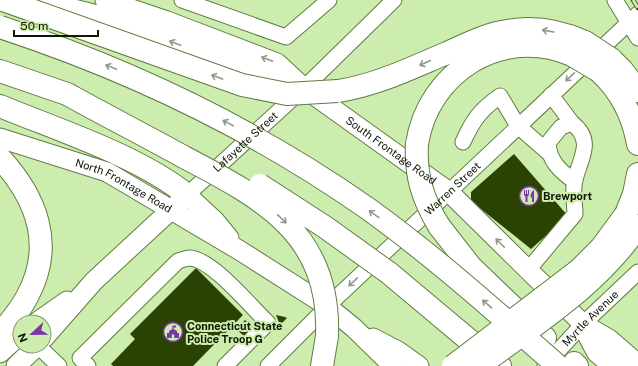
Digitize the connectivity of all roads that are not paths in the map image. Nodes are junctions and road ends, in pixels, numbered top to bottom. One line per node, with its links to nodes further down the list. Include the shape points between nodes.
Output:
1 (3, 0): 11 (highway, one-way to 1, bridge, via 564,34 542,30 507,31 484,37 386,79 338,91 287,94 247,87)
2 (32, 0): 14 (highway, one-way to 2, via 123,24)
3 (105, 0): 14 (main road, South Frontage Road, one-way to 3, via 276,63)
4 (182, 0): 5 (street, via 286,37)
5 (329, 0)
6 (394, 0): 14 (street, Lafayette Street)
7 (615, 0): 8 (street)
8 (634, 18): 10 (street); 17 (street, Warren Street, one-way to 17)
9 (0, 27): 45 (highway, one-way to 9, bridge, via 367,208 299,163 245,132 153,86 77,54)
10 (638, 38)
11 (578, 49): 12 (highway, bridge); 45 (highway, bridge, via 520,46 490,53 471,62 445,83 432,100 422,120 417,144 417,169 421,192 439,226 471,267 546,338)
12 (605, 65): 15 (highway, via 622,70); 23 (highway, via 627,107)
13 (0, 71): 16 (highway)
14 (304, 88): 28 (main road, South Frontage Road); 29 (street, Lafayette Street)
15 (638, 91)
16 (67, 94): 51 (highway, one-way to 51, bridge, via 227,180 257,198 278,215 302,242 317,268 325,297 327,336); 56 (highway, bridge, via 183,142 256,182 358,249)
17 (551, 95): 19 (street); 20 (street, Warren Street)
18 (0, 106): 29 (highway, via 125,159 173,184)
19 (572, 123): 24 (street, via 561,127 548,143); 27 (street, via 580,130 584,143 583,160)
20 (518, 126): 22 (street, via 500,96 484,107); 24 (street); 28 (street, Warren Street)
21 (0, 138): 29 (main road, North Frontage Road, via 107,172)
22 (463, 142)
23 (638, 144)
24 (549, 153): 27 (street, via 561,172)
25 (0, 158): 39 (highway, via 30,199 38,219 41,239 38,269 32,287)
26 (638, 174): 30 (highway)
27 (574, 181): 31 (street, via 575,214)
28 (448, 192): 31 (main road, South Frontage Road, one-way to 28); 34 (street, Warren Street, one-way to 34)
29 (179, 202): 33 (main road, Lafayette Street); 34 (main road, North Frontage Road, via 215,221 239,250)
30 (632, 220): 54 (highway, bridge, via 607,240 579,270); 55 (highway, bridge, via 614,259 589,282)
31 (528, 270): 36 (main road, South Frontage Road)
32 (638, 272): 36 (street, Myrtle Avenue)
33 (94, 281): 35 (main road, Lafayette Street); 38 (main road, Lafayette Street)
34 (327, 306): 37 (main road, North Frontage Road); 50 (street, Warren Street)
35 (48, 314)
36 (583, 324): 44 (main road, South Frontage Road, via 609,339); 57 (street, Myrtle Avenue); 58 (highway, via 598,352)
37 (354, 328): 52 (main road); 53 (main road, via 398,351)
38 (52, 329)
39 (0, 335)
40 (12, 342): 41 (main road)
41 (0, 353)
42 (29, 354): 46 (main road)
43 (46, 354): 47 (street)
44 (638, 364)
45 (570, 365)
46 (16, 366)
47 (59, 366)
48 (88, 366): 49 (street, via 80,358 178,261 189,258 214,270 268,323)
49 (225, 366)
50 (268, 366)
51 (322, 366)
52 (393, 366)
53 (418, 366)
54 (453, 366)
55 (479, 366)
56 (500, 366)
57 (544, 366)
58 (615, 366)

